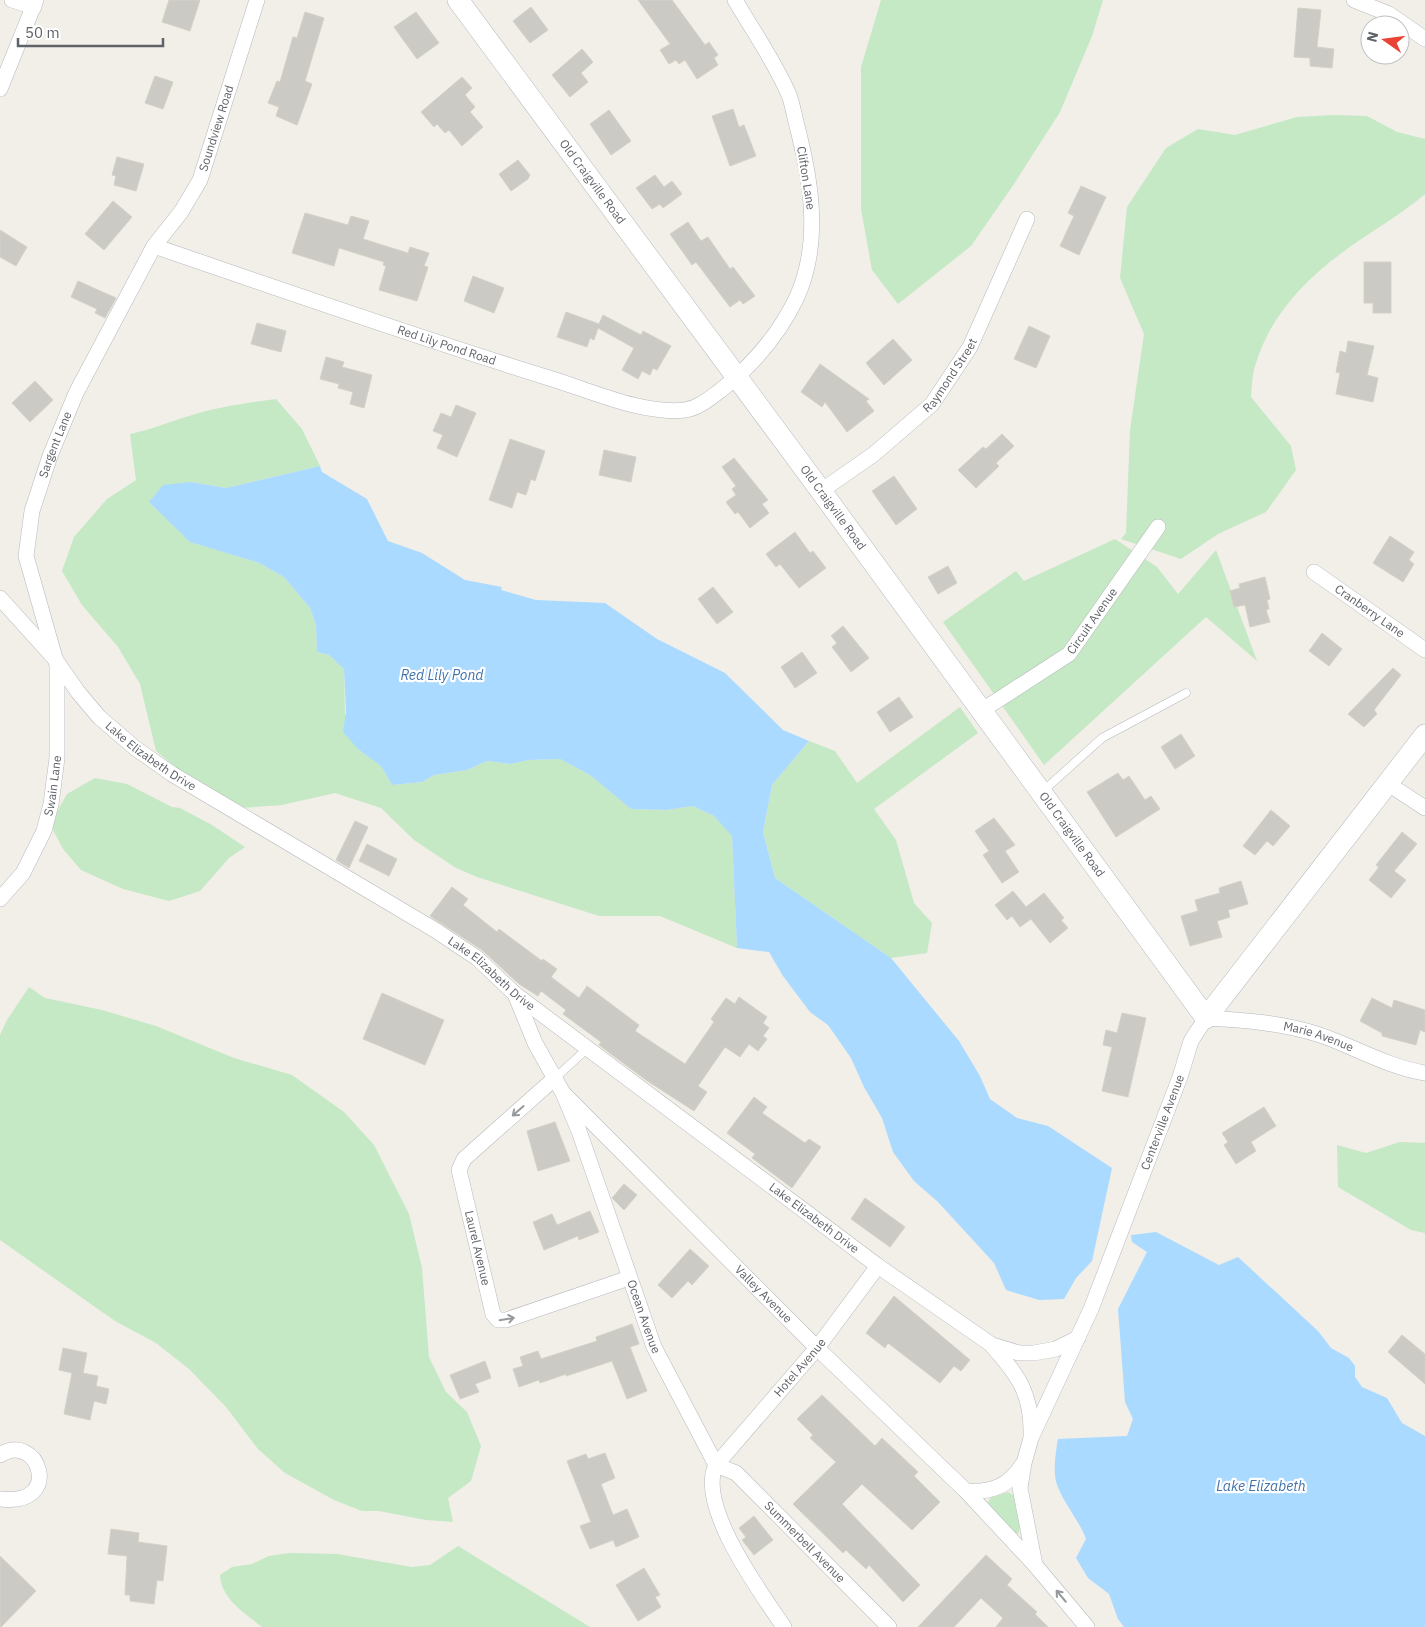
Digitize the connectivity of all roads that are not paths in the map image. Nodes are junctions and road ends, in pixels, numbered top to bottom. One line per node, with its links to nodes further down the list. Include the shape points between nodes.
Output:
1 (12, 0): 6 (street)
2 (256, 0): 10 (street, Soundview Road, via 200,180 181,212)
3 (458, 0): 11 (street, Old Craigville Road)
4 (735, 0): 11 (street, Clifton Lane, via 789,96 802,146 812,207 810,260 800,290 786,320 765,350)
5 (1354, 0): 7 (street, via 1389,14)
6 (35, 4): 8 (street)
7 (1425, 39)
8 (0, 89)
9 (1027, 219): 12 (street, Raymond Street, via 970,347 932,404 874,454)
10 (154, 246): 11 (street, Red Lily Pond Road, via 461,351 645,407 687,410 708,400); 17 (street, Sargent Lane, via 76,393 32,511 26,556)
11 (737, 378): 12 (street, Old Craigville Road)
12 (821, 491): 19 (street, Old Craigville Road)
13 (1158, 527): 19 (street, Circuit Avenue, via 1069,654)
14 (1314, 572): 16 (street, Cranberry Lane)
15 (0, 598): 17 (street, Lake Elizabeth Drive)
16 (1425, 650)
17 (55, 659): 24 (street, Swain Lane, via 57,758 51,804 34,855 14,885); 25 (street, Lake Elizabeth Drive, via 99,717 135,748 172,774 435,930 477,958)
18 (1186, 693): 22 (lane, via 1102,738)
19 (982, 711): 22 (street, Old Craigville Road)
20 (1425, 734): 21 (street, Centerville Avenue)
21 (1387, 783): 23 (street); 26 (street, Centerville Avenue)
22 (1042, 792): 26 (street, Old Craigville Road)
23 (1425, 808)
24 (0, 899)
25 (516, 994): 27 (street, Lake Elizabeth Drive); 29 (street, Ocean Avenue, via 534,1043)
26 (1206, 1018): 28 (street, Marie Avenue, via 1281,1026 1318,1034 1396,1066); 33 (street, Centerville Avenue, via 1191,1042)
27 (588, 1048): 29 (lane); 31 (street, Lake Elizabeth Drive)
28 (1425, 1073)
29 (555, 1078): 30 (street, Ocean Avenue); 32 (street, Laurel Avenue, one-way to 32, via 460,1164 493,1314 498,1320 506,1320)
30 (563, 1093): 32 (street, Ocean Avenue, via 590,1161); 35 (street, Valley Avenue)
31 (878, 1266): 34 (street, Lake Elizabeth Drive); 35 (street, Hotel Avenue)
32 (628, 1278): 39 (street, Ocean Avenue, via 654,1347)
33 (1078, 1338): 34 (street, Lake Elizabeth Drive, via 1056,1349 1034,1353); 36 (street, Centerville Avenue)
34 (992, 1346): 36 (street, Lake Elizabeth Drive, via 1013,1369 1025,1391 1032,1420)
35 (818, 1348): 39 (street, Hotel Avenue); 40 (street, Valley Avenue)
36 (1031, 1438): 38 (street, Centerville Avenue)
37 (0, 1455): 41 (street, via 13,1450 28,1454 36,1461 40,1476 38,1486 26,1498)
38 (1024, 1463): 40 (street, via 1017,1474 1002,1486 986,1491); 42 (street, Centerville Avenue, via 1020,1488)
39 (716, 1465): 43 (street, via 712,1473 713,1494 725,1532); 44 (street, Summerbell Avenue, via 736,1473)
40 (966, 1491): 42 (street, Valley Avenue)
41 (0, 1499)
42 (1035, 1564): 45 (street, one-way to 42)
43 (784, 1627)
44 (889, 1627)
45 (1087, 1627)

